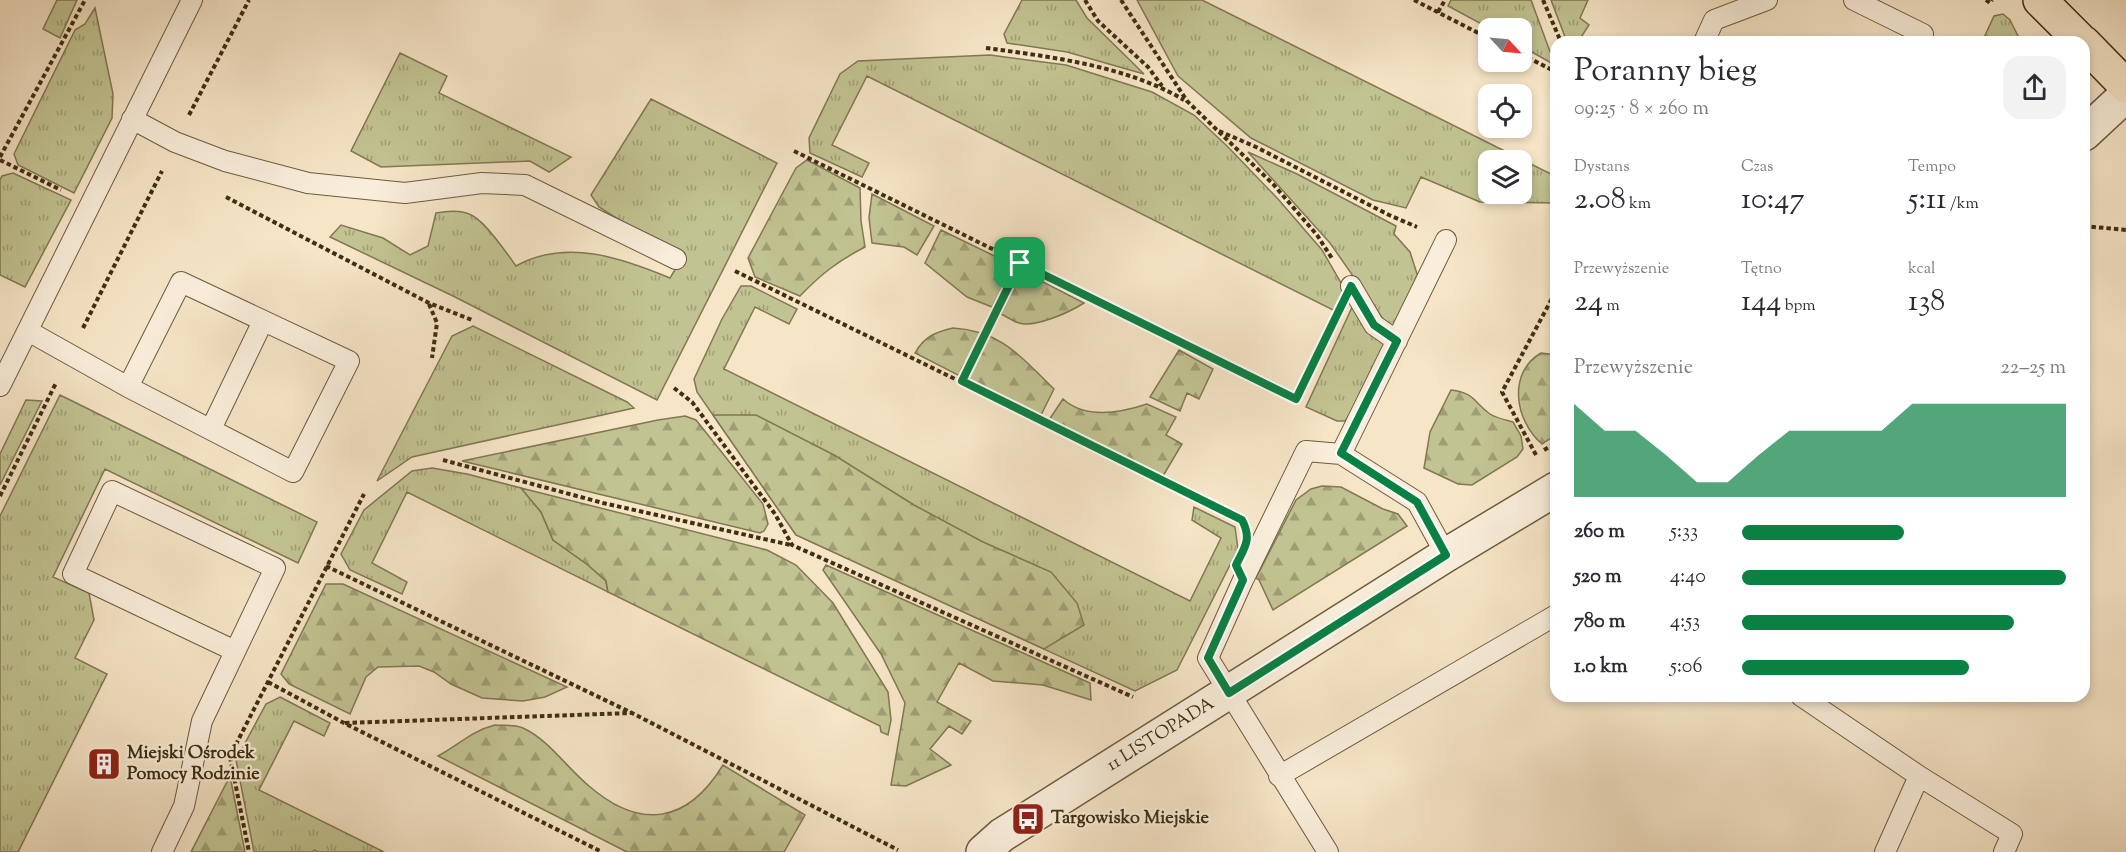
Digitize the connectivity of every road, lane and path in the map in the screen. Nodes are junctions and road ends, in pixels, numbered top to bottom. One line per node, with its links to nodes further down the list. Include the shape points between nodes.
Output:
1 (85, 0): 31 (path)
2 (192, 0): 27 (lane)
3 (1085, 0): 24 (path, via 1098,21 1148,67)
4 (1121, 0): 26 (path)
5 (1414, 0): 13 (path)
6 (1444, 0): 13 (path)
7 (1543, 0): 16 (path)
8 (1767, 0): 17 (lane, via 1714,20)
9 (1854, 0): 15 (lane)
10 (1986, 0): 11 (path)
11 (1992, 0)
12 (2040, 0): 18 (main road)
13 (1438, 12): 14 (path)
14 (1478, 33)
15 (1923, 34)
16 (1558, 36)
17 (1707, 36)
18 (2076, 36)
19 (986, 48): 24 (path, via 1060,58)
20 (2090, 50): 23 (main road)
21 (1532, 60): 22 (path)
22 (1550, 69)
23 (2126, 86)
24 (1163, 87): 26 (path)
25 (2126, 94): 28 (street)
26 (1187, 101): 29 (path)
27 (132, 119): 32 (lane); 36 (lane, via 175,142 225,161 308,183 405,193 482,183 525,185)
28 (2090, 128)
29 (1215, 129): 35 (path); 39 (path, via 1273,184 1317,235)
30 (794, 151): 37 (path)
31 (0, 158): 32 (path)
32 (90, 204): 43 (lane)
33 (2090, 227): 34 (path)
34 (2126, 230)
35 (1446, 240): 44 (lane)
36 (676, 259)
37 (1020, 263): 39 (path, via 1296,399); 46 (path)
38 (735, 271): 46 (path)
39 (1351, 286): 44 (lane, via 1374,325)
40 (1550, 302): 52 (path, via 1502,392)
41 (429, 303): 45 (path, via 437,323)
42 (263, 321): 48 (lane, via 182,282); 50 (lane); 50 (lane, via 349,362 293,472)
43 (28, 331): 47 (lane); 48 (lane)
44 (1397, 341): 51 (lane)
45 (432, 357)
46 (962, 381): 56 (path)
47 (0, 386)
48 (128, 387): 50 (lane)
49 (674, 388): 57 (path, via 692,402 775,514)
50 (211, 429)
51 (1341, 453): 58 (lane, via 1417,502); 63 (lane, via 1306,451 1243,580 1208,658)
52 (1536, 455)
53 (443, 460): 57 (path, via 603,503)
54 (1550, 493): 58 (street, 11 LISTOPADA)
55 (364, 494): 59 (path)
56 (1242, 520)
57 (792, 545): 64 (path)
58 (1446, 555): 63 (street, 11 LISTOPADA)
59 (326, 566): 62 (path); 66 (path)
60 (1550, 618): 70 (lane)
61 (235, 651): 61 (lane, via 275,568 112,491 73,574); 73 (lane, via 202,721 184,806)
62 (268, 682): 67 (path); 68 (path)
63 (1229, 693): 70 (lane); 76 (street, 11 LISTOPADA, via 1002,835)
64 (1134, 697)
65 (1810, 702): 71 (lane)
66 (632, 713): 67 (path); 72 (path)
67 (344, 723): 75 (path)
68 (230, 757): 69 (path); 74 (path)
69 (224, 768)
70 (1279, 776): 77 (lane)
71 (1920, 776): 78 (lane); 79 (lane, via 2012,834)
72 (898, 850)
73 (162, 852)
74 (249, 852)
75 (602, 852)
76 (982, 852)
77 (1328, 852)
78 (1885, 852)
79 (2004, 852)

